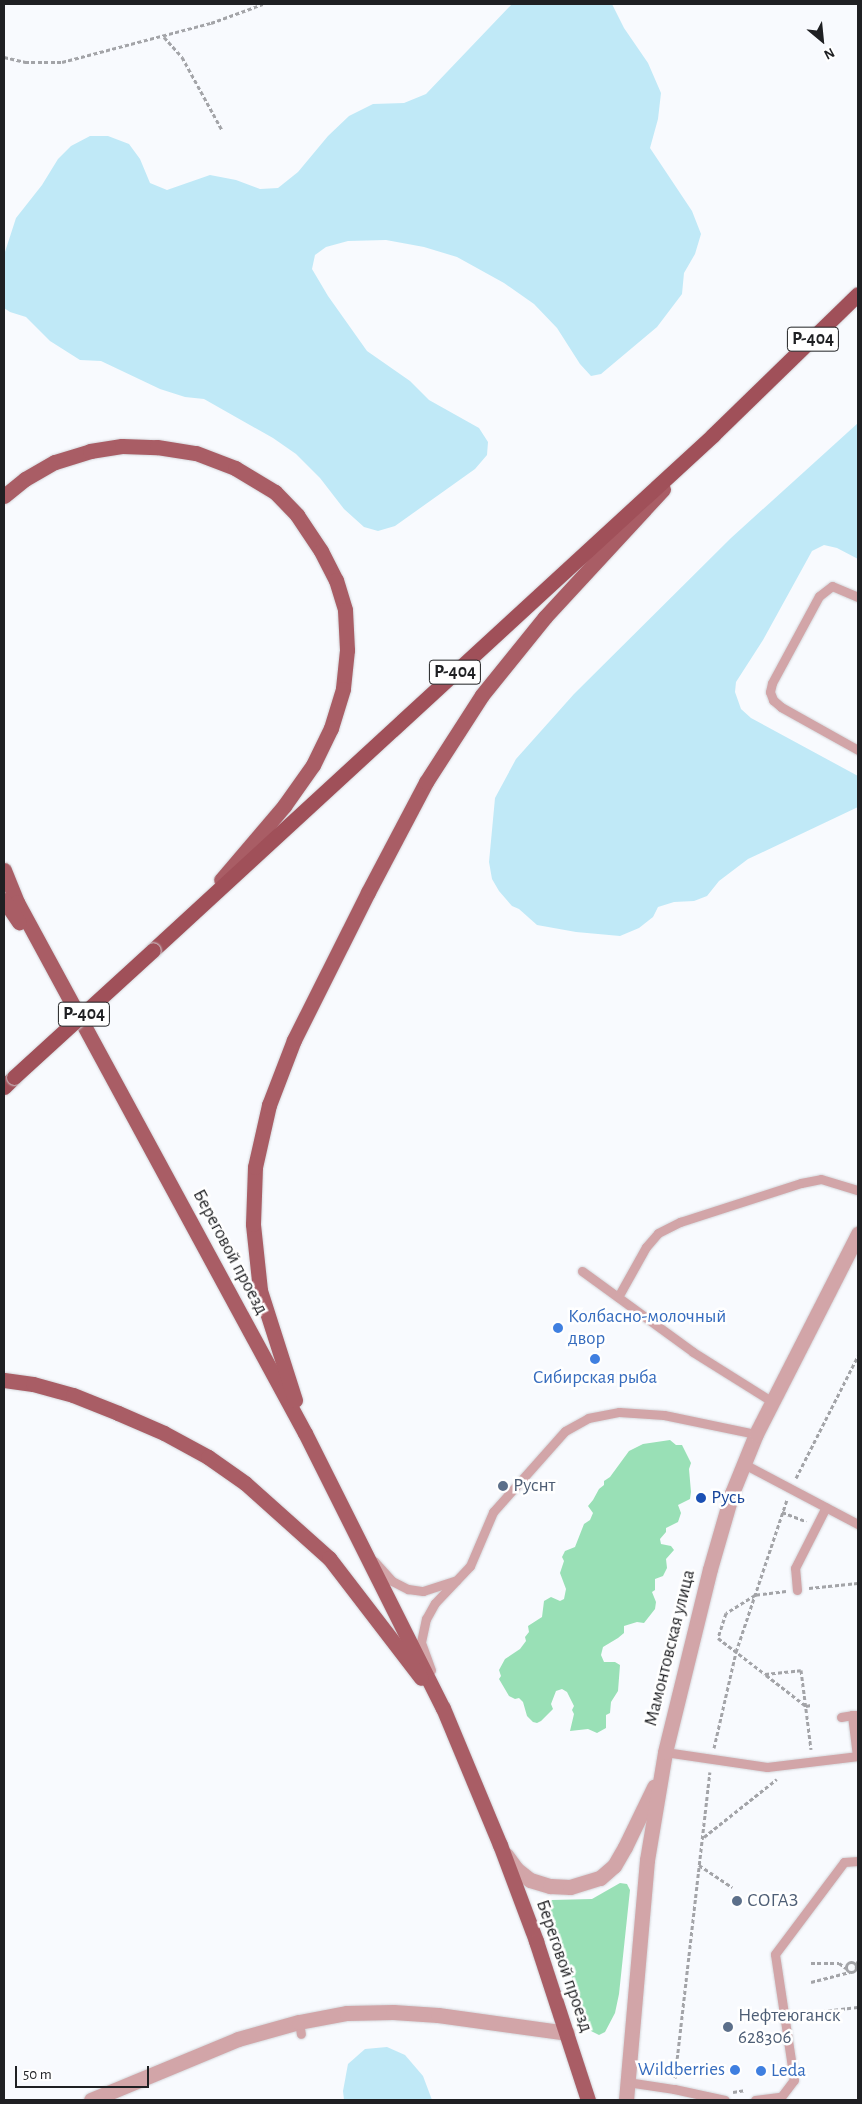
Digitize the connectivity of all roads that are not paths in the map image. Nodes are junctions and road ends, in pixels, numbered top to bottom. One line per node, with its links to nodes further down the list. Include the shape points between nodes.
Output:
1 (858, 294): 3 (highway, Р-404)
2 (858, 307): 3 (highway, Р-404)
3 (768, 384): 4 (highway, Р-404)
4 (713, 435): 11 (highway, Р-404); 19 (main road, via 545,617 482,695 426,782 294,1040 269,1105 255,1167 253,1224 260,1290)
5 (4, 496): 11 (main road, via 55,462 90,451 122,446 196,453 235,468 274,492 298,515 336,580 345,610 348,650 331,728 313,765 284,806)
6 (858, 597): 7 (lane, via 832,586 819,596 770,692 781,707)
7 (858, 750)
8 (4, 870): 10 (main road)
9 (4, 876): 10 (main road)
10 (10, 901): 19 (main road, Береговой проезд, via 54,970)
11 (197, 909): 12 (highway, Р-404, bridge)
12 (9, 1082)
13 (858, 1190): 16 (lane, via 821,1179 680,1222 658,1233 646,1247)
14 (858, 1234): 18 (street, Мамонтовская улица)
15 (582, 1270): 16 (lane)
16 (618, 1297): 18 (lane, via 693,1352)
17 (4, 1380): 27 (main road, via 73,1395 118,1413 208,1457 246,1483 329,1558)
18 (771, 1401): 20 (street, Мамонтовская улица)
19 (305, 1433): 24 (main road, Береговой проезд)
20 (756, 1434): 21 (street, Мамонтовская улица); 25 (lane, via 664,1415 619,1412 588,1418 565,1431 493,1512 476,1554)
21 (744, 1464): 22 (lane); 30 (street, Мамонтовская улица, via 710,1569)
22 (826, 1507): 23 (lane); 26 (lane, via 795,1568)
23 (858, 1524)
24 (368, 1554): 25 (lane, via 392,1581 408,1589 435,1589); 27 (main road, Береговой проезд)
25 (461, 1578): 27 (lane, via 435,1603 426,1619 421,1642)
26 (797, 1590)
27 (443, 1708): 33 (main road, Береговой проезд)
28 (855, 1715): 29 (lane); 31 (lane)
29 (841, 1717)
30 (665, 1752): 31 (lane, via 767,1767); 32 (street, Мамонтовская улица)
31 (858, 1756)
32 (661, 1772): 33 (street, via 625,1847 614,1866 600,1878 570,1887 530,1880 516,1869); 36 (street, Мамонтовская улица, via 647,1860)
33 (500, 1846): 35 (main road, Береговой проезд)
34 (858, 1861): 41 (lane, via 844,1862 775,1954 794,2080 781,2097)
35 (567, 2034): 37 (street, via 486,2021 393,2012 347,2013 300,2028 238,2039); 38 (main road, Береговой проезд)
36 (627, 2082): 39 (street, Мамонтовская улица); 40 (lane)
37 (91, 2100)
38 (588, 2100)
39 (626, 2100)
40 (725, 2100)
41 (755, 2100)

